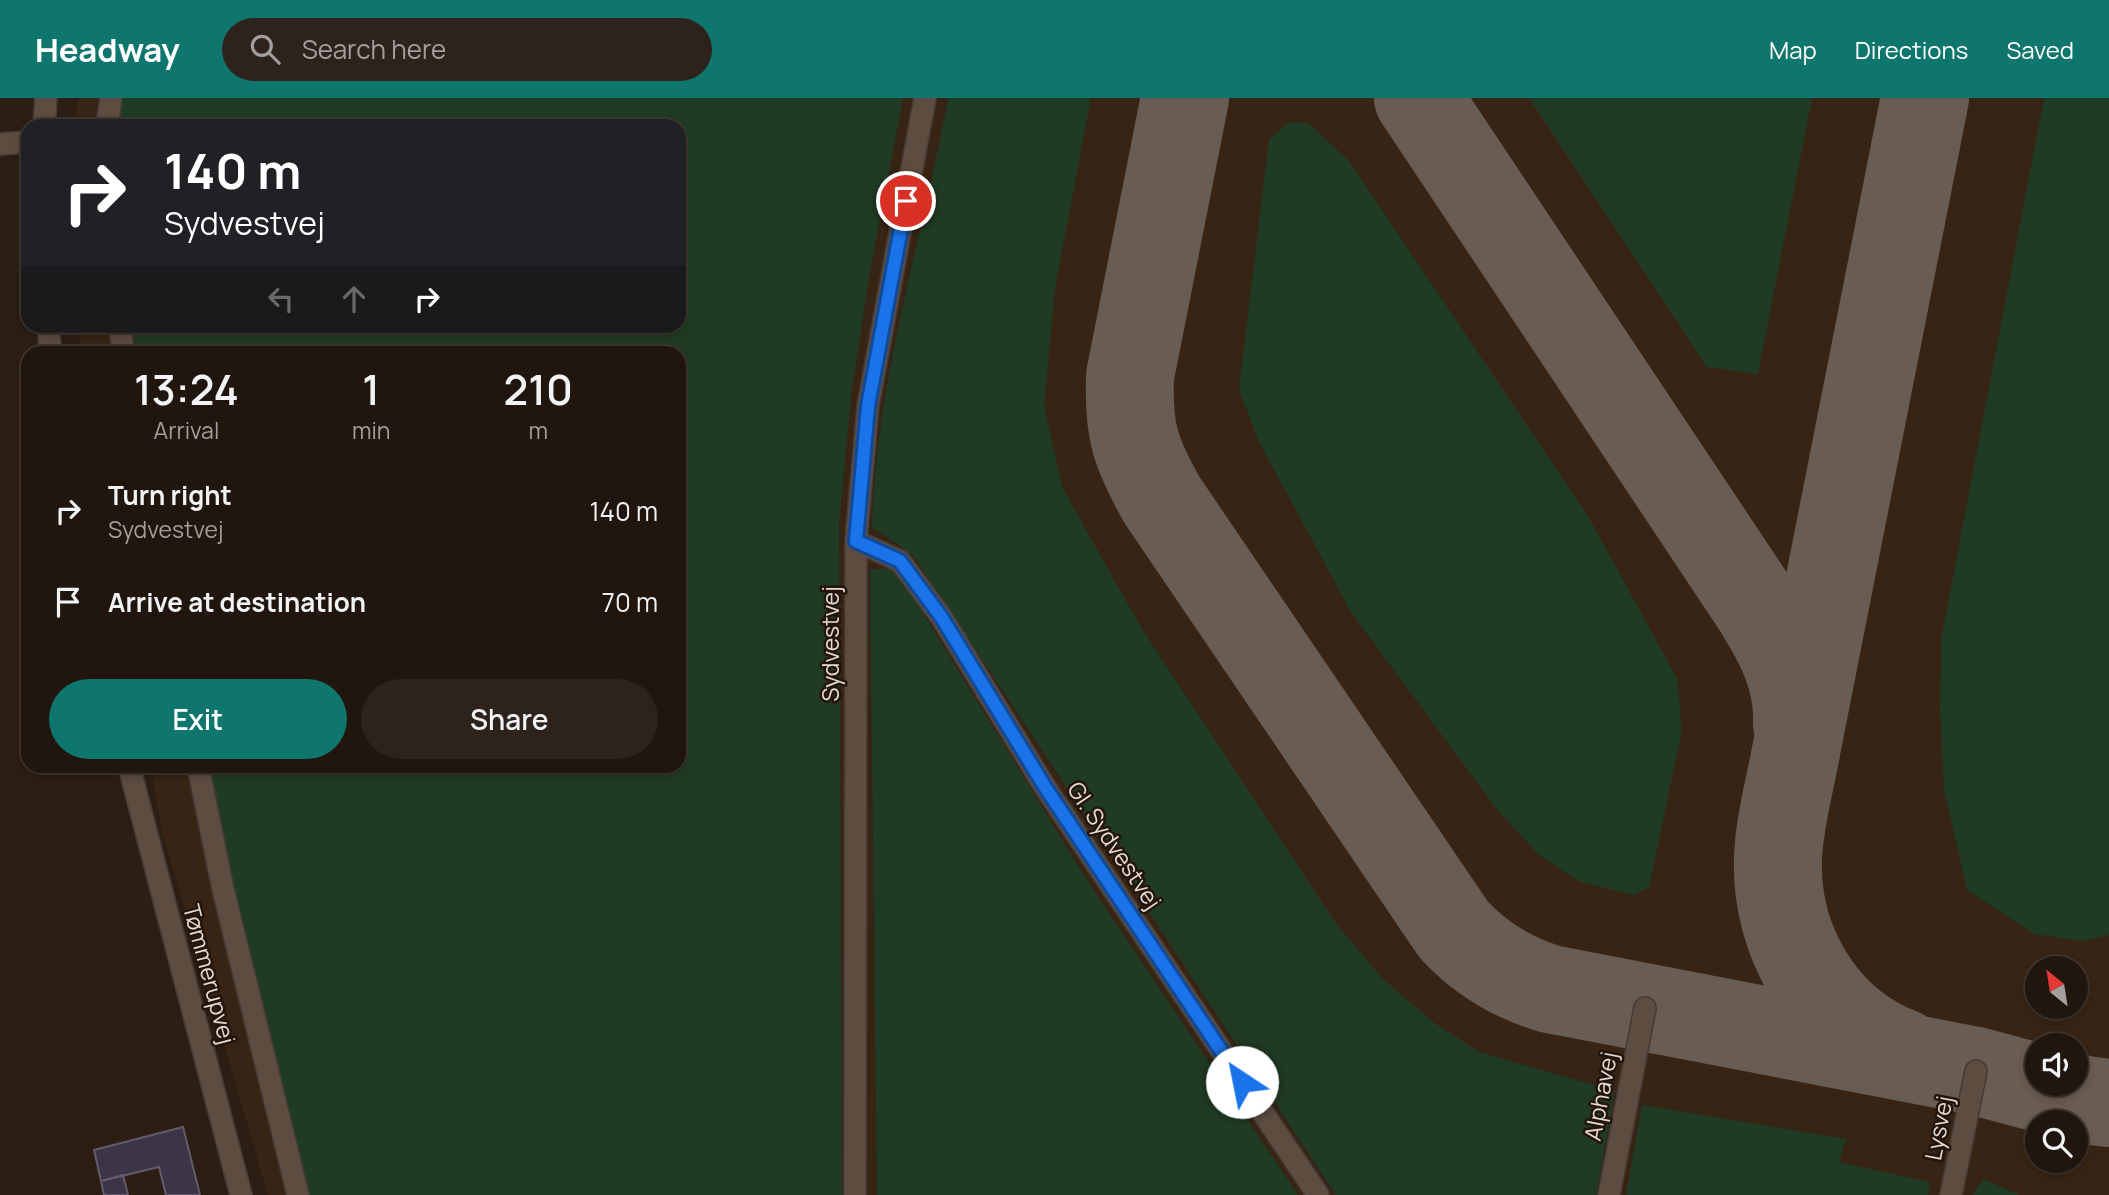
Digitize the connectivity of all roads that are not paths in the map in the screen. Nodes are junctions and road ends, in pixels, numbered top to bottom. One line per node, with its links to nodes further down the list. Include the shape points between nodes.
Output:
1 (46, 98): 4 (street)
2 (111, 98): 5 (street)
3 (925, 98): 8 (street, Sydvestvej, via 868,406)
4 (44, 119)
5 (108, 119)
6 (21, 142): 7 (street)
7 (0, 144)
8 (856, 541): 15 (street, Sydvestvej); 16 (street, Gl. Sydvestvej, via 900,561 942,618 1045,787)
9 (131, 773): 13 (street, Tømmerupvej)
10 (199, 773): 14 (street, via 223,889)
11 (1645, 1008): 17 (street, Alphavej)
12 (1976, 1072): 18 (street, Lysvej)
13 (241, 1195)
14 (299, 1195)
15 (855, 1195)
16 (1318, 1195)
17 (1609, 1195)
18 (1951, 1195)

